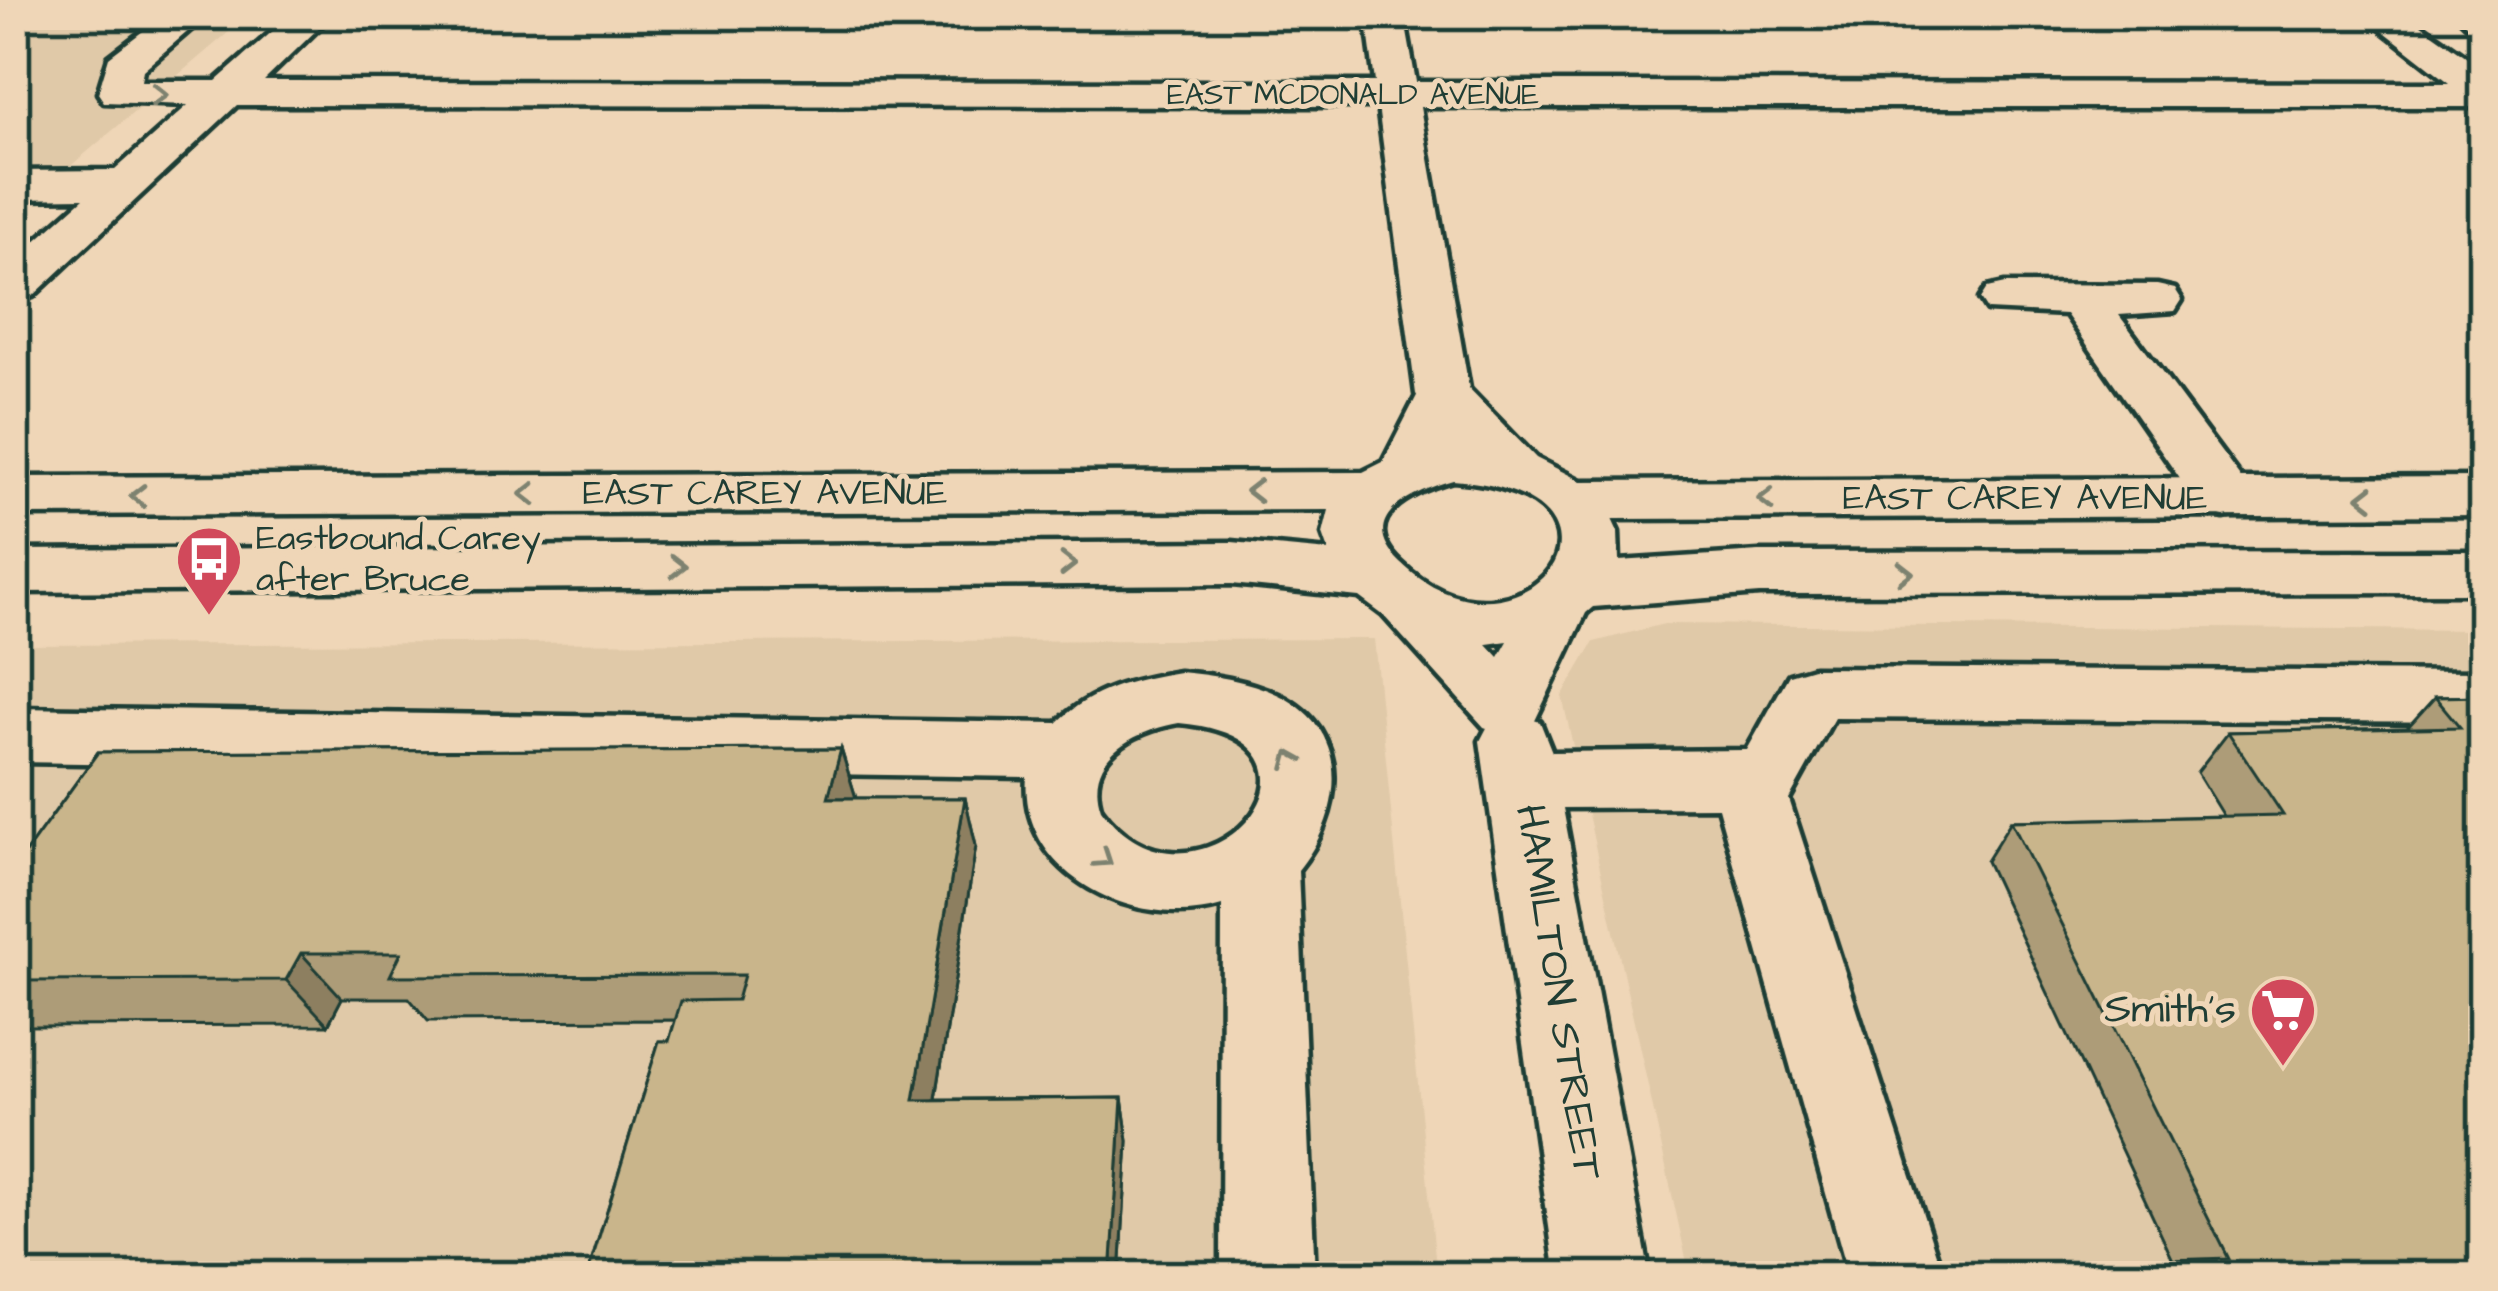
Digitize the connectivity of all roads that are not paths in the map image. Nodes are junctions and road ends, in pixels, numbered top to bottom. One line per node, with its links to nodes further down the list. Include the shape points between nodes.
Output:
1 (188, 15): 7 (main road, EAST MCDONALD AVENUE, one-way to 7, via 123,66 119,93)
2 (314, 15): 7 (main road)
3 (1385, 15): 6 (main road)
4 (2382, 15): 5 (main road)
5 (2483, 91): 6 (main road, EAST MCDONALD AVENUE)
6 (1400, 95): 7 (main road, EAST MCDONALD AVENUE); 14 (main road)
7 (224, 97): 8 (main road)
8 (127, 184): 9 (main road); 10 (main road)
9 (15, 185)
10 (15, 285)
11 (2006, 299): 12 (main road)
12 (2081, 299): 13 (main road); 19 (main road)
13 (2157, 300)
14 (1442, 394): 15 (main road); 16 (main road)
15 (1515, 470): 16 (main road, via 1451,462); 20 (main road)
16 (1390, 481): 17 (main road, EAST CAREY AVENUE, one-way to 17); 23 (main road, via 1357,510 1352,531 1356,554)
17 (15, 496)
18 (2483, 496): 19 (main road, EAST CAREY AVENUE, one-way to 19)
19 (2224, 498): 20 (main road, EAST CAREY AVENUE, one-way to 20)
20 (1567, 500): 24 (main road, via 1592,542 1590,566)
21 (15, 571): 23 (main road, EAST CAREY AVENUE, one-way to 23, via 1232,562)
22 (2483, 572): 24 (main road, EAST CAREY AVENUE, one-way to 22, via 1759,573)
23 (1388, 589): 24 (main road, via 1458,619 1495,621); 27 (main road)
24 (1568, 595): 27 (main road)
25 (2483, 697): 29 (main road, via 1814,693 1768,778)
26 (15, 735): 28 (main road)
27 (1516, 745): 29 (main road); 32 (main road, HAMILTON STREET)
28 (1074, 750): 30 (main road, one-way to 30, via 1063,809 1076,838 1102,861 1136,878 1176,883); 30 (main road, one-way to 28, via 1297,810 1300,780 1282,738 1241,706 1166,696 1097,724)
29 (1746, 778): 33 (main road)
30 (1260, 861): 31 (main road)
31 (1268, 1276)
32 (1603, 1276)
33 (1896, 1276)

